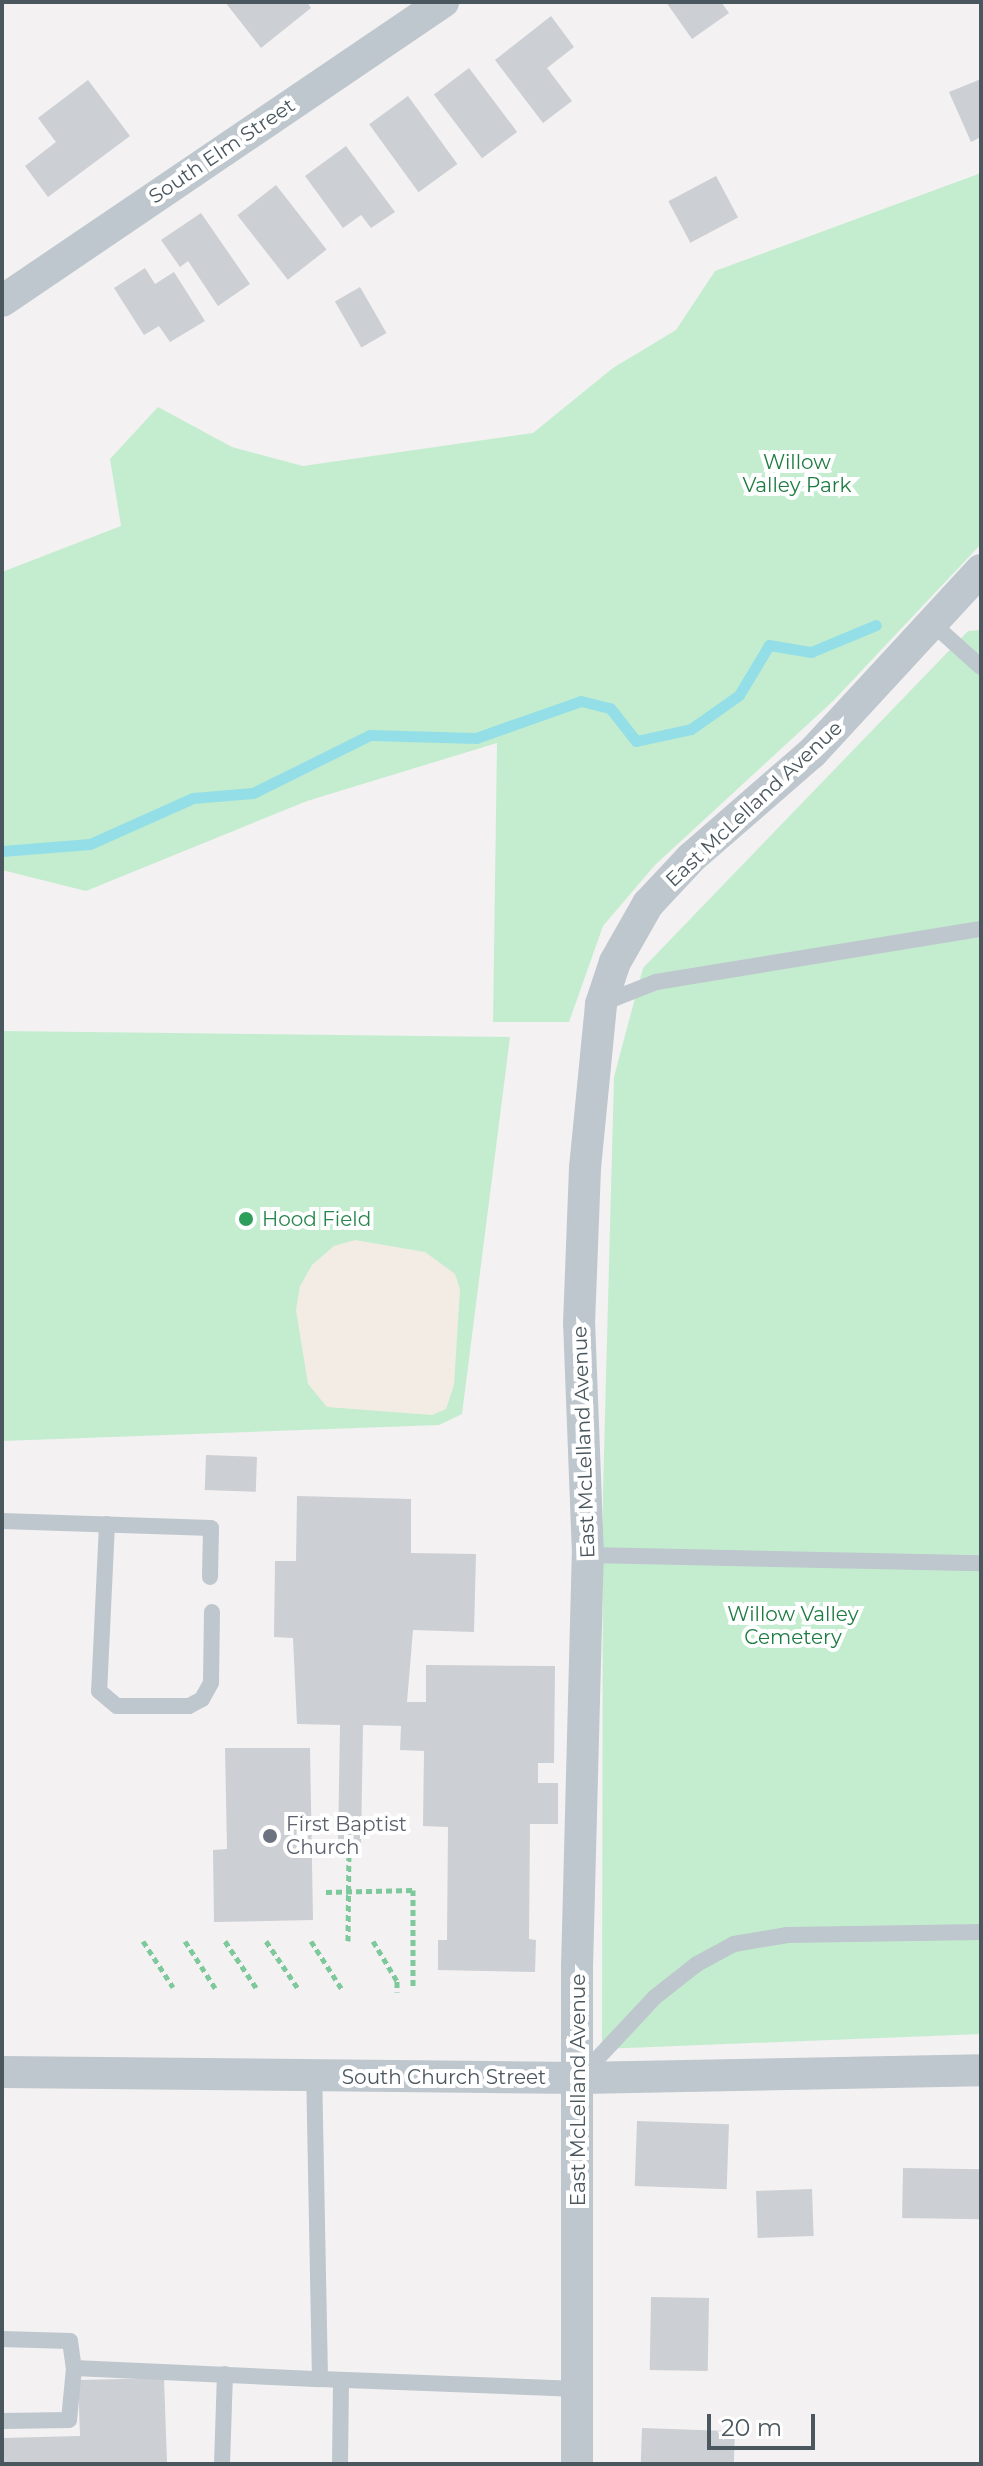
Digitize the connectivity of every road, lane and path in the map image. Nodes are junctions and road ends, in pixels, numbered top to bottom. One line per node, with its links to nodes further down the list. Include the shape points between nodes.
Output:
1 (443, 2): 2 (street, South Elm Street)
2 (2, 301)
3 (981, 570): 4 (street, East McLelland Avenue)
4 (933, 624): 5 (lane); 7 (street, East McLelland Avenue, via 812,753 691,858 648,904 615,962)
5 (981, 667)
6 (981, 929): 7 (lane, via 656,982)
7 (601, 1004): 10 (street, East McLelland Avenue, via 585,1168 579,1324)
8 (2, 1521): 9 (lane)
9 (107, 1524): 12 (lane, via 211,1528); 13 (lane, via 99,1691 117,1706 189,1706 202,1699 211,1683)
10 (588, 1555): 11 (lane); 35 (street, East McLelland Avenue, via 577,1967)
11 (981, 1563)
12 (210, 1577)
13 (212, 1612)
14 (349, 1843): 16 (path)
15 (326, 1892): 16 (path)
16 (349, 1892): 23 (path); 26 (path, via 413,1890)
17 (981, 1932): 35 (lane, via 802,1934 734,1944 697,1964 655,1997)
18 (143, 1941): 25 (path)
19 (185, 1941): 27 (path)
20 (225, 1941): 28 (path)
21 (266, 1941): 29 (path)
22 (311, 1941): 30 (path)
23 (348, 1941)
24 (373, 1941): 31 (path, via 397,1981)
25 (173, 1987)
26 (413, 1987)
27 (215, 1988)
28 (257, 1989)
29 (299, 1990)
30 (343, 1991)
31 (397, 1992)
32 (981, 2070): 35 (street, South Church Street)
33 (2, 2072): 34 (street, South Church Street)
34 (314, 2076): 35 (street, South Church Street); 39 (lane)
35 (580, 2078): 41 (street, East McLelland Avenue)
36 (2, 2339): 37 (lane, via 70,2341)
37 (74, 2368): 38 (lane); 42 (lane, via 69,2420)
38 (225, 2374): 39 (lane); 43 (lane)
39 (320, 2379): 40 (lane)
40 (341, 2382): 41 (lane); 44 (lane)
41 (578, 2389): 45 (street, East McLelland Avenue)
42 (2, 2421)
43 (222, 2464)
44 (340, 2464)
45 (577, 2464)

